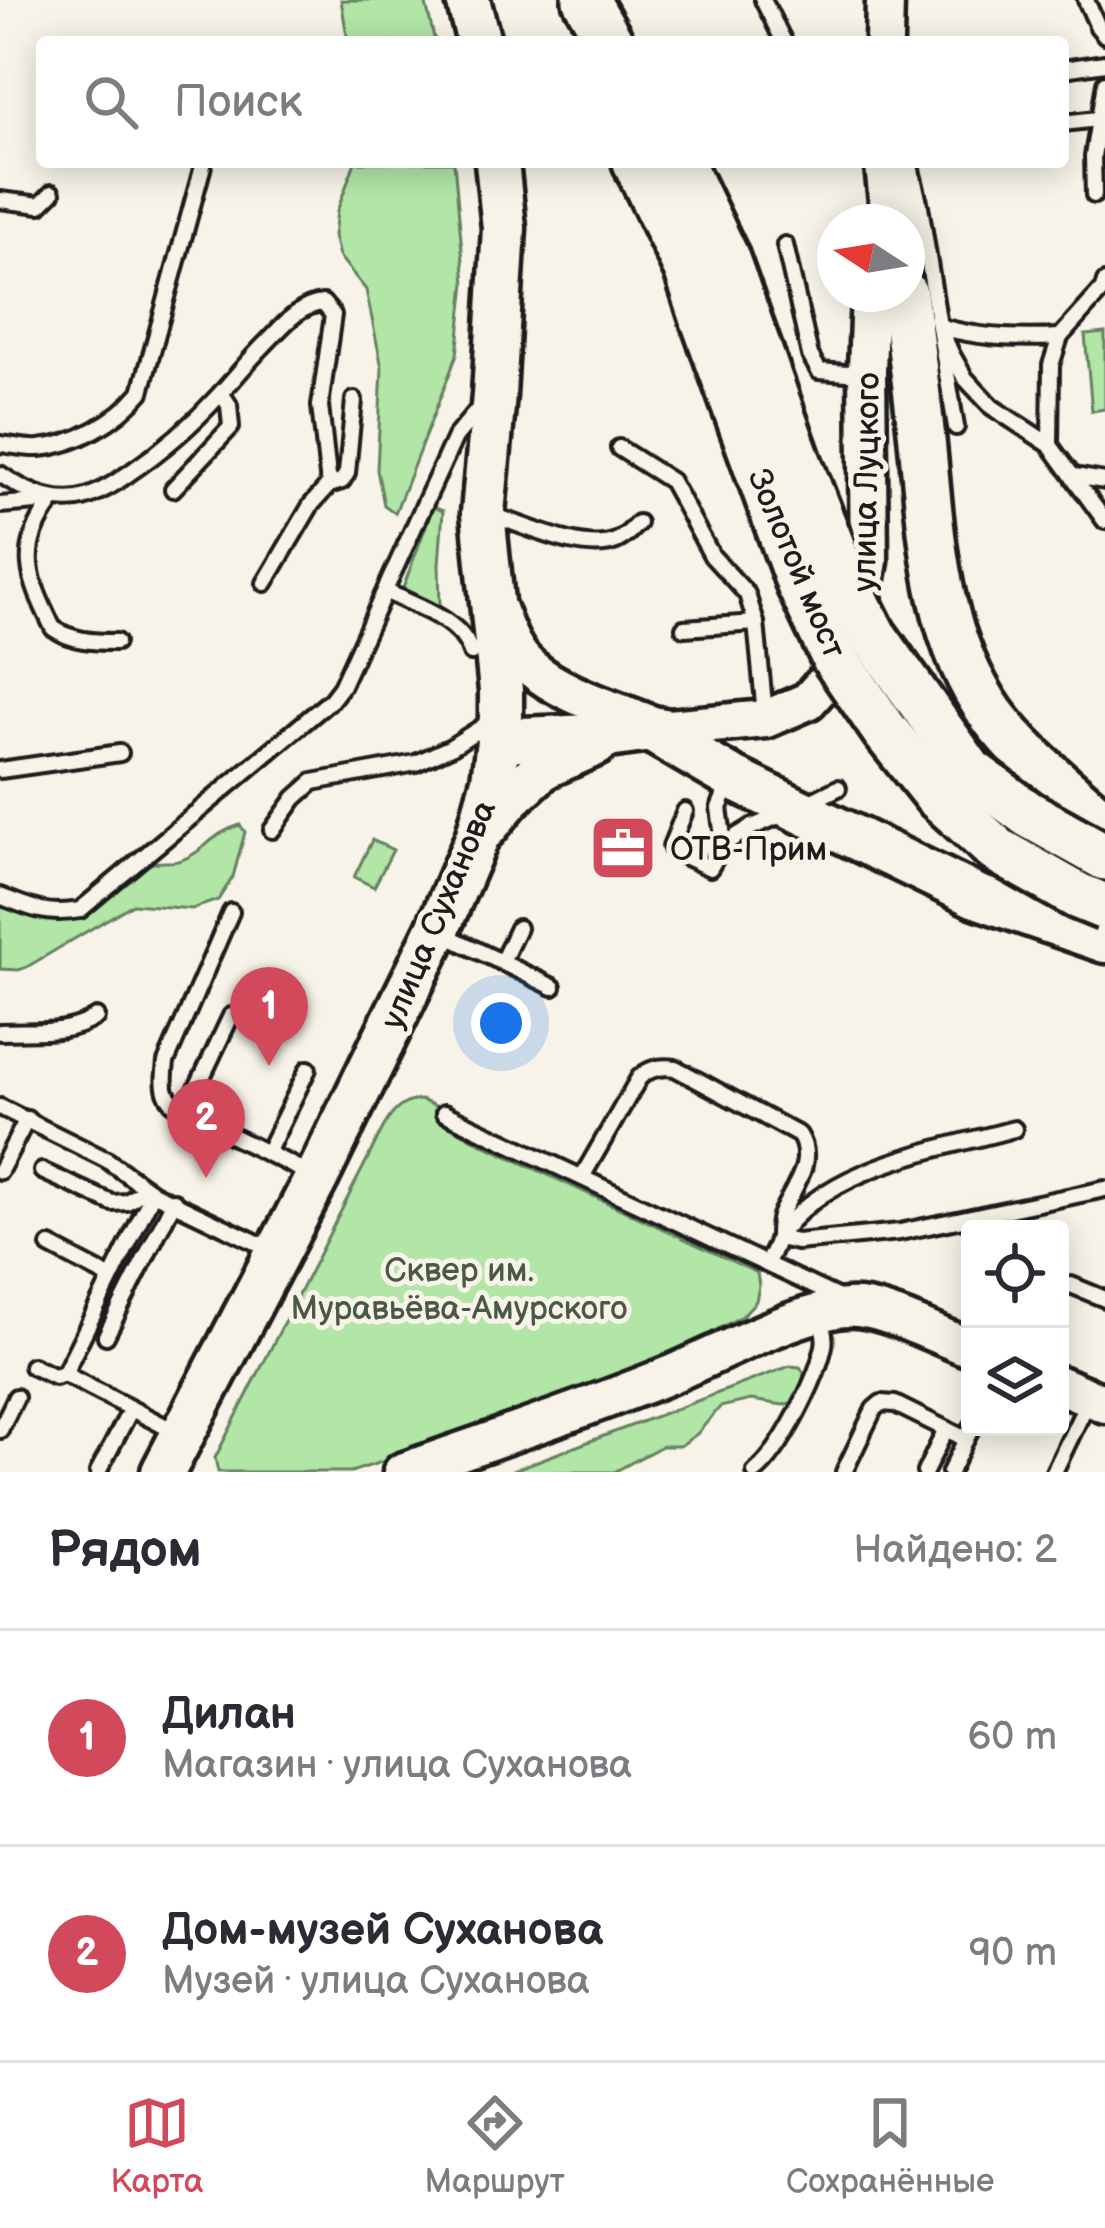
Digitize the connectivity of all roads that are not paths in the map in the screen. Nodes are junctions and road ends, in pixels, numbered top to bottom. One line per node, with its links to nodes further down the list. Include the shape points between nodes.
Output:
1 (468, 0): 8 (main road)
2 (557, 0): 9 (highway)
3 (586, 0): 10 (highway)
4 (763, 0): 11 (lane)
5 (885, 0): 12 (main road)
6 (1086, 0): 7 (lane)
7 (1105, 35)
8 (477, 36)
9 (575, 36)
10 (607, 36)
11 (781, 36)
12 (884, 36)
13 (1105, 63): 14 (lane)
14 (1069, 68)
15 (1105, 82): 16 (lane)
16 (1097, 119): 17 (lane); 26 (lane)
17 (1069, 122)
18 (202, 168): 42 (lane, via 142,392 124,413 81,436 39,448)
19 (498, 168): 39 (main road, улица Суханова, via 504,228)
20 (639, 168): 34 (highway, via 687,269)
21 (683, 168): 34 (highway, via 725,256)
22 (883, 168): 28 (main road)
23 (885, 168): 29 (highway)
24 (910, 168): 35 (lane)
25 (52, 193): 27 (lane, via 40,205)
26 (1094, 194)
27 (0, 200)
28 (876, 204)
29 (892, 204)
30 (785, 245): 37 (lane, via 819,371)
31 (1105, 282): 36 (lane)
32 (869, 312): 37 (main road, улица Луцкого)
33 (906, 312): 70 (highway, via 935,571 965,669 1024,753)
34 (723, 313): 74 (highway, Золотой мост, bridge, via 873,635 970,771); 76 (highway, Золотой мост, bridge, via 800,585 834,657 936,795 998,850)
35 (939, 326): 36 (lane); 41 (lane); 43 (lane, via 965,378 992,407)
36 (1060, 337): 43 (lane, via 1051,365)
37 (867, 370): 62 (main road, улица Луцкого, via 869,561 855,638 808,701)
38 (221, 394): 48 (lane, via 289,320 323,303 332,315 320,406); 49 (lane, via 231,427); 50 (lane, via 118,481 85,497)
39 (494, 395): 52 (main road, улица Суханова); 57 (lane, via 455,436)
40 (354, 400): 48 (lane, via 347,473)
41 (956, 427)
42 (0, 444)
43 (1050, 445): 46 (lane)
44 (619, 448): 58 (lane, via 671,482 712,556 747,594)
45 (0, 473): 50 (lane)
46 (1074, 476): 47 (lane); 53 (lane)
47 (1105, 481)
48 (329, 485): 55 (lane)
49 (173, 489)
50 (54, 499): 51 (lane); 60 (lane, via 29,551 31,581 59,633)
51 (0, 505)
52 (483, 513): 54 (lane, via 598,544 618,541); 56 (main road, улица Суханова)
53 (1105, 520)
54 (638, 523)
55 (265, 583)
56 (489, 588): 63 (main road, улица Суханова); 64 (main road, via 528,666)
57 (385, 591): 61 (lane, via 448,623); 75 (lane, via 332,700 80,910 42,912)
58 (756, 623): 59 (lane); 62 (lane)
59 (684, 628)
60 (116, 642)
61 (471, 652)
62 (766, 719): 64 (main road, улица Луцкого)
63 (500, 729): 64 (main road); 71 (lane, via 488,723 416,763 314,782); 72 (main road, улица Суханова)
64 (646, 729): 67 (main road); 72 (main road, via 544,767)
65 (120, 753): 66 (lane)
66 (0, 770)
67 (732, 778): 68 (main road); 73 (lane, via 719,808)
68 (824, 802): 73 (lane); 80 (main road, via 976,896)
69 (685, 812): 73 (lane, via 673,851 710,868)
70 (1105, 824)
71 (272, 830)
72 (477, 838): 79 (main road, улица Суханова)
73 (724, 844)
74 (1105, 857)
75 (0, 896)
76 (1105, 907)
77 (231, 912): 88 (lane, via 166,1062 163,1086)
78 (518, 928): 81 (lane)
79 (437, 931): 81 (lane); 96 (main road, улица Суханова)
80 (1105, 941)
81 (502, 962): 82 (lane)
82 (553, 987)
83 (231, 1016): 88 (lane)
84 (96, 1017): 85 (lane, via 69,1029)
85 (0, 1031)
86 (308, 1069): 92 (lane)
87 (0, 1106): 90 (lane)
88 (185, 1112): 92 (lane)
89 (444, 1113): 95 (lane)
90 (27, 1119): 93 (lane); 98 (lane)
91 (1014, 1129): 100 (lane, via 841,1184 797,1212)
92 (266, 1153): 96 (lane)
93 (0, 1171)
94 (42, 1171): 98 (lane, via 112,1203)
95 (582, 1177): 100 (lane, via 639,1078 675,1068 805,1144); 103 (lane)
96 (317, 1178): 102 (main road, улица Суханова)
97 (1105, 1190): 100 (lane, via 900,1232)
98 (150, 1191): 99 (lane); 104 (lane)
99 (174, 1201): 102 (lane); 109 (lane)
100 (778, 1238): 103 (lane)
101 (50, 1246): 104 (lane)
102 (279, 1253): 120 (main road, улица Суханова)
103 (767, 1263): 107 (lane)
104 (112, 1278): 112 (lane)
105 (1069, 1286): 106 (lane)
106 (1105, 1299)
107 (858, 1308): 108 (main road); 110 (main road)
108 (818, 1313): 121 (lane, via 826,1342); 123 (main road)
109 (106, 1336)
110 (961, 1344)
111 (32, 1366): 112 (lane)
112 (64, 1374): 115 (lane)
113 (1085, 1395): 127 (lane)
114 (16, 1397): 116 (lane)
115 (131, 1409): 120 (lane); 122 (lane)
116 (0, 1430)
117 (946, 1430): 118 (lane); 124 (lane, via 895,1404 877,1405); 125 (lane)
118 (961, 1432)
119 (968, 1436): 126 (lane)
120 (179, 1456)
121 (762, 1469)
122 (98, 1472)
123 (402, 1472)
124 (844, 1472)
125 (925, 1472)
126 (950, 1472)
127 (1054, 1472)

